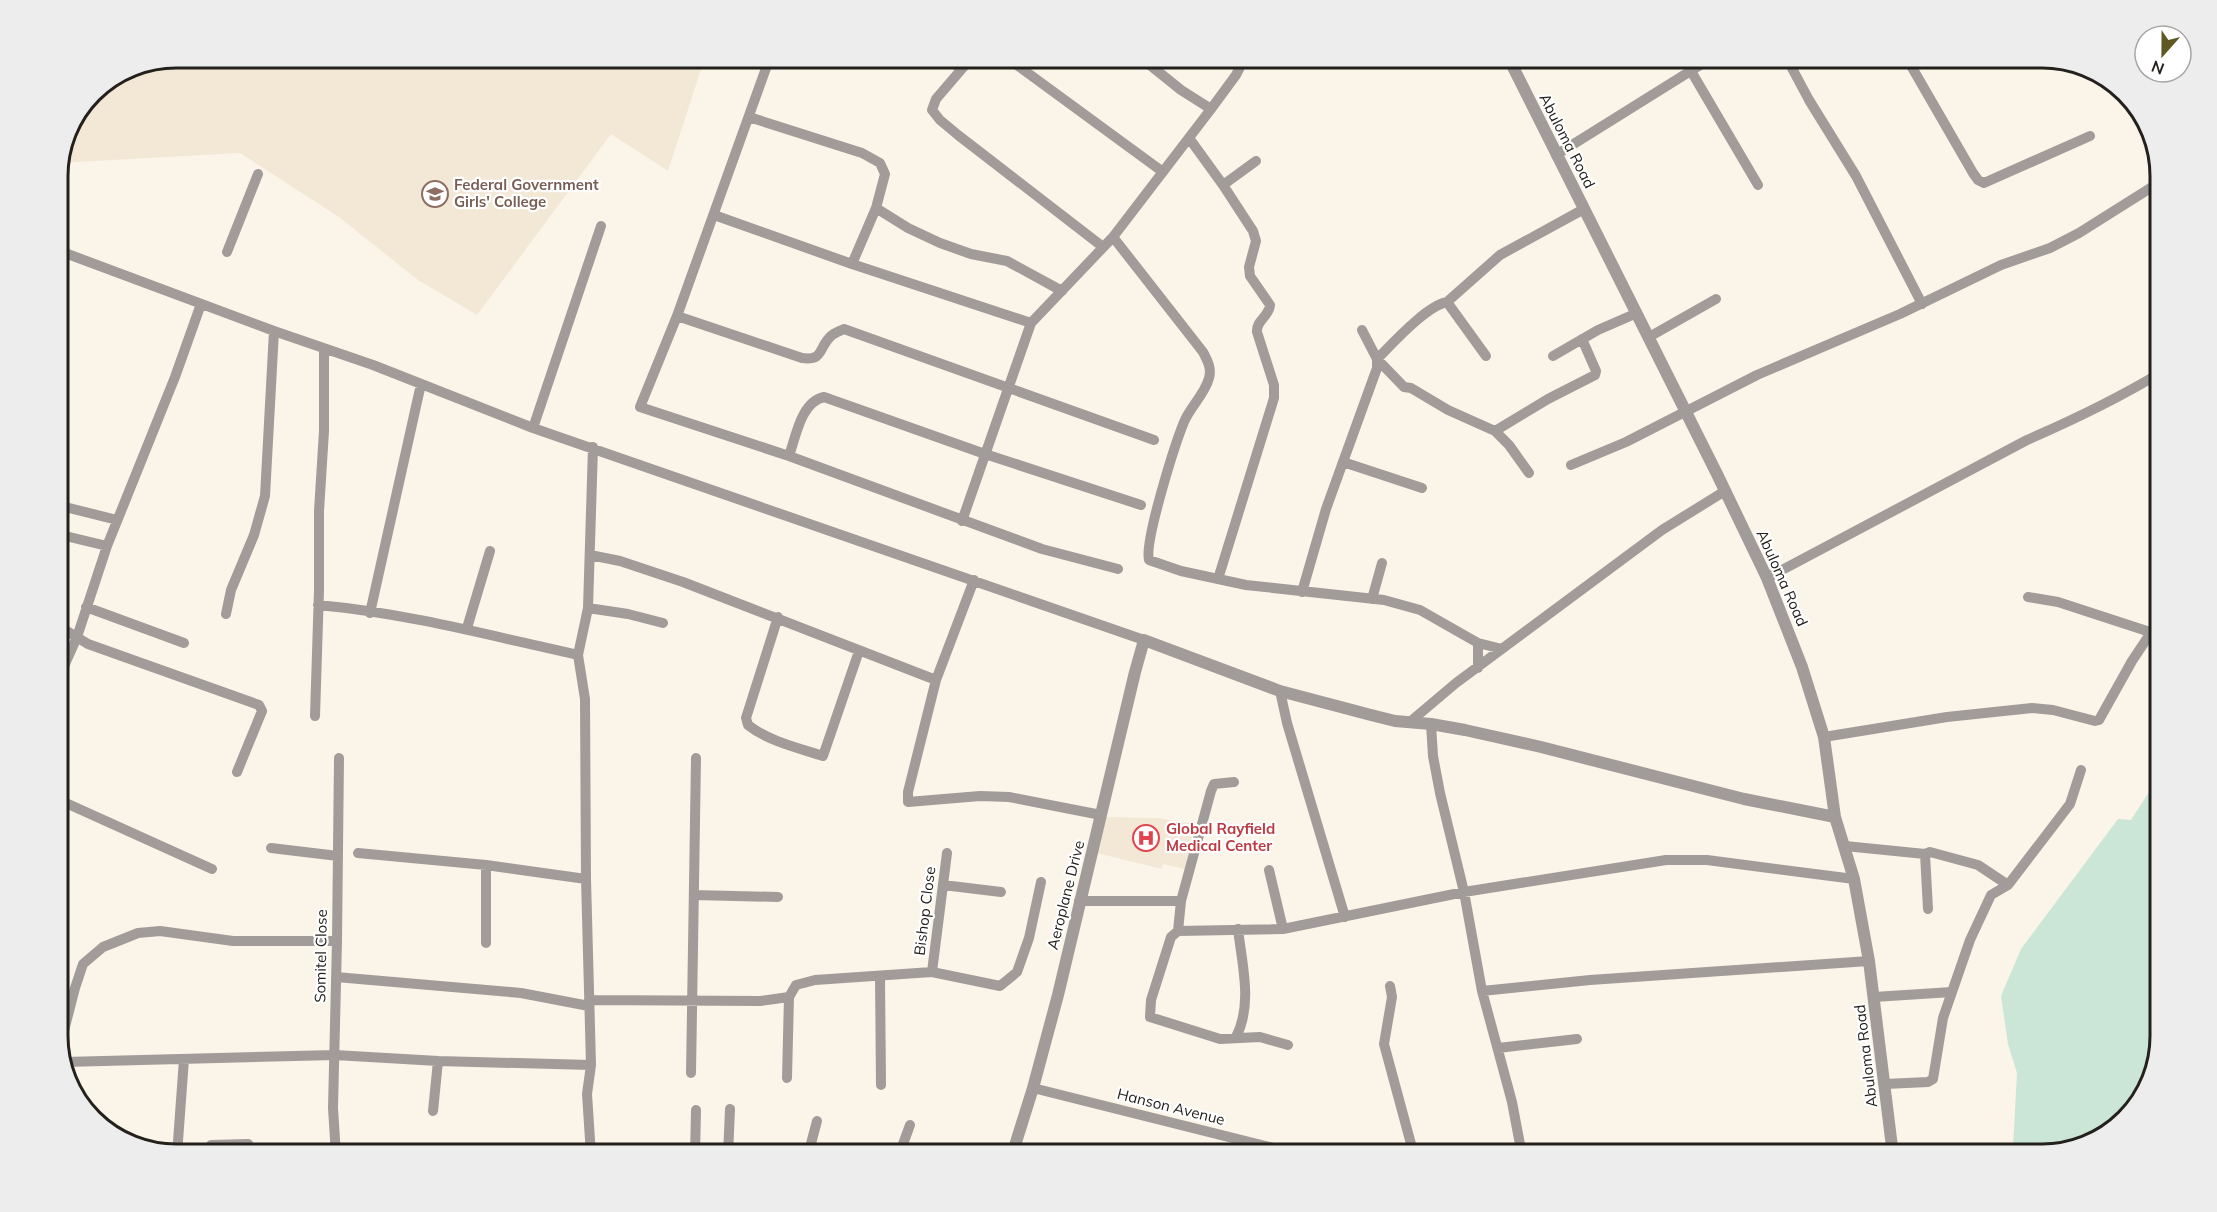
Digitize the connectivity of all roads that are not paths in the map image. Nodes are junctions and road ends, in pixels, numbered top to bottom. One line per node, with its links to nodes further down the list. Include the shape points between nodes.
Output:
1 (766, 68): 12 (street)
2 (1021, 68): 17 (street)
3 (1154, 68): 11 (street)
4 (1240, 68): 11 (street)
5 (1513, 68): 15 (street, Abuloma Road)
6 (1694, 68): 10 (street)
7 (1792, 68): 34 (street, via 1856,176)
8 (1913, 68): 13 (street, via 1973,173 1984,183)
9 (961, 69): 27 (street, via 936,99 932,110)
10 (1691, 70): 15 (street); 20 (street)
11 (1211, 109): 14 (street)
12 (749, 117): 22 (street, via 862,153 880,163 885,174); 24 (street)
13 (2090, 136)
14 (1189, 138): 17 (street); 19 (street)
15 (1556, 155): 23 (street, Abuloma Road)
16 (1256, 161): 19 (street)
17 (1163, 172): 26 (street)
18 (258, 174): 28 (street)
19 (1223, 185): 73 (street, via 1256,241 1250,276 1270,305 1257,332 1275,385)
20 (1758, 185)
21 (2149, 189): 34 (street, via 2050,248 2001,265)
22 (876, 208): 30 (street); 31 (street, via 940,243 1007,261)
23 (1584, 209): 33 (street, via 1500,255); 36 (street, Abuloma Road)
24 (714, 214): 30 (street); 37 (street)
25 (601, 226): 51 (street)
26 (1113, 237): 27 (street); 73 (street, via 1210,366 1210,377 1185,420 1170,466 1151,535 1149,560)
27 (1103, 247): 31 (street)
28 (227, 252)
29 (68, 254): 35 (street)
30 (852, 264): 38 (street)
31 (1062, 291): 38 (street)
32 (1716, 299): 41 (street)
33 (1448, 302): 44 (street); 46 (street, via 1411,326)
34 (1922, 303): 50 (street, via 1756,375)
35 (201, 304): 40 (street); 64 (street)
36 (1637, 313): 41 (street, Abuloma Road); 42 (street)
37 (677, 316): 49 (street, via 812,359 832,334 844,329); 56 (street, via 640,407)
38 (1031, 323): 49 (street)
39 (1362, 330): 46 (street)
40 (274, 331): 43 (street); 82 (street, via 265,496)
41 (1649, 337): 50 (street, Abuloma Road)
42 (1582, 339): 45 (street); 52 (street, via 1595,375)
43 (324, 349): 48 (street); 78 (street)
44 (1486, 356)
45 (1553, 356)
46 (1377, 359): 52 (street, via 1404,387); 57 (street)
47 (2149, 379): 72 (street)
48 (421, 384): 51 (street); 81 (street)
49 (1008, 387): 53 (street); 55 (street)
50 (1687, 412): 58 (street); 61 (street, Abuloma Road)
51 (533, 428): 54 (street)
52 (1495, 431): 59 (street)
53 (1154, 440)
54 (593, 447): 69 (street); 74 (street)
55 (985, 454): 56 (street, via 824,397 815,399 805,410); 62 (street); 65 (street)
56 (789, 456): 65 (street)
57 (1343, 462): 60 (street); 75 (street)
58 (1571, 465)
59 (1528, 473)
60 (1422, 488)
61 (1725, 491): 72 (street, Abuloma Road); 92 (street, via 1662,530)
62 (1141, 506)
63 (68, 508): 64 (street)
64 (117, 520): 67 (street)
65 (962, 521): 71 (street, via 1042,549)
66 (68, 537): 67 (street)
67 (107, 546): 79 (street)
68 (490, 551): 85 (street)
69 (590, 555): 80 (street); 83 (street, via 653,571)
70 (1382, 563): 77 (street)
71 (1118, 569)
72 (1767, 578): 102 (street, Abuloma Road, via 1799,658)
73 (1218, 579): 75 (street)
74 (974, 580): 89 (street); 97 (street)
75 (1302, 592): 77 (street)
76 (2028, 597): 87 (street, via 2067,605)
77 (1372, 599): 91 (street, via 1420,610)
78 (318, 605): 81 (street); 99 (street)
79 (87, 607): 88 (street); 90 (street)
80 (588, 608): 84 (street); 94 (street)
81 (370, 613): 85 (street)
82 (226, 614)
83 (778, 617): 93 (street); 93 (street, via 746,718 747,725 780,741 823,756)
84 (663, 623)
85 (467, 628): 94 (street)
86 (68, 632): 88 (street)
87 (2150, 632): 102 (street, via 2099,720 2031,708)
88 (76, 637): 95 (street); 106 (street, via 259,705 262,711)
89 (1144, 640): 98 (street); 109 (street, Aeroplane Drive)
90 (184, 643)
91 (1478, 643): 92 (street); 96 (street)
92 (1502, 649): 96 (street)
93 (860, 651): 97 (street)
94 (578, 655): 120 (street, via 585,699)
95 (68, 656)
96 (1478, 668): 100 (street)
97 (936, 680): 109 (street, via 908,802 1009,797)
98 (1280, 691): 100 (street, via 1395,721); 132 (street)
99 (315, 716)
100 (1411, 721): 101 (street)
101 (1431, 724): 110 (street); 126 (street, via 1438,783)
102 (1824, 737): 110 (street, Abuloma Road)
103 (339, 758): 116 (street, Somitel Close)
104 (696, 758): 127 (street)
105 (2081, 770): 124 (street, via 2070,804)
106 (237, 772)
107 (1234, 783): 130 (street, via 1214,784)
108 (68, 804): 118 (street)
109 (1101, 814): 129 (street, Aeroplane Drive)
110 (1835, 817): 111 (street, Abuloma Road)
111 (1845, 846): 115 (street); 121 (street, Abuloma Road)
112 (271, 848): 116 (street)
113 (358, 853): 117 (street)
114 (947, 853): 123 (street, Bishop Close)
115 (1925, 854): 124 (street, via 1978,865); 131 (street)
116 (338, 856): 136 (street, Somitel Close)
117 (486, 865): 120 (street); 137 (street)
118 (213, 869)
119 (1269, 870): 134 (street)
120 (586, 879): 148 (street)
121 (1854, 879): 126 (street, via 1707,860 1666,860); 138 (street, Abuloma Road)
122 (1041, 882): 139 (street, via 1029,938 1017,972 1010,979 1000,986)
123 (943, 885): 125 (street); 139 (street, Bishop Close)
124 (2008, 885): 144 (street, via 1991,895)
125 (1001, 892)
126 (1464, 892): 132 (street); 143 (street)
127 (694, 895): 128 (street); 147 (street)
128 (778, 897)
129 (1079, 901): 130 (street); 163 (street, Aeroplane Drive)
130 (1181, 901): 135 (street)
131 (1928, 909)
132 (1345, 917): 134 (street)
133 (1238, 929): 134 (street); 135 (street); 150 (street, via 1246,997 1243,1023)
134 (1283, 929)
135 (1178, 931): 150 (street, via 1172,937 1156,981 1150,1017 1220,1039)
136 (337, 941): 141 (street, Somitel Close); 149 (street, via 233,941 160,931 138,933 103,947 83,964)
137 (486, 943)
138 (1869, 961): 143 (street); 146 (street, Abuloma Road)
139 (932, 972): 140 (street)
140 (880, 976): 145 (street, via 814,980 796,985); 162 (street)
141 (336, 977): 148 (street); 154 (street, Somitel Close)
142 (1390, 986): 178 (street, via 1392,998 1384,1044)
143 (1482, 991): 153 (street)
144 (1952, 992): 146 (street); 161 (street, via 1943,1018 1933,1080)
145 (789, 997): 147 (street, via 760,1002); 160 (street)
146 (1874, 997): 161 (street, Abuloma Road)
147 (692, 1000): 148 (street); 159 (street)
148 (589, 1003): 158 (street)
149 (68, 1013)
150 (1236, 1037): 152 (street, via 1260,1037)
151 (1576, 1039): 153 (street)
152 (1288, 1046)
153 (1498, 1048): 179 (street)
154 (335, 1055): 155 (street); 156 (street); 170 (street, Somitel Close)
155 (184, 1059): 157 (street); 169 (street)
156 (438, 1061): 158 (street); 166 (street)
157 (71, 1064)
158 (591, 1065): 171 (street, via 587,1094)
159 (691, 1073)
160 (787, 1078)
161 (1884, 1084): 180 (street, Abuloma Road)
162 (881, 1085)
163 (1034, 1088): 176 (street, Aeroplane Drive); 177 (street, Hanson Avenue)
164 (730, 1109): 173 (street)
165 (696, 1110): 172 (street)
166 (433, 1112)
167 (817, 1121): 174 (street)
168 (910, 1125): 175 (street)
169 (178, 1144)
170 (335, 1144)
171 (590, 1144)
172 (695, 1144)
173 (728, 1144)
174 (811, 1144)
175 (903, 1144)
176 (1016, 1144)
177 (1256, 1144)
178 (1411, 1144)
179 (1520, 1144)
180 (1892, 1144)

